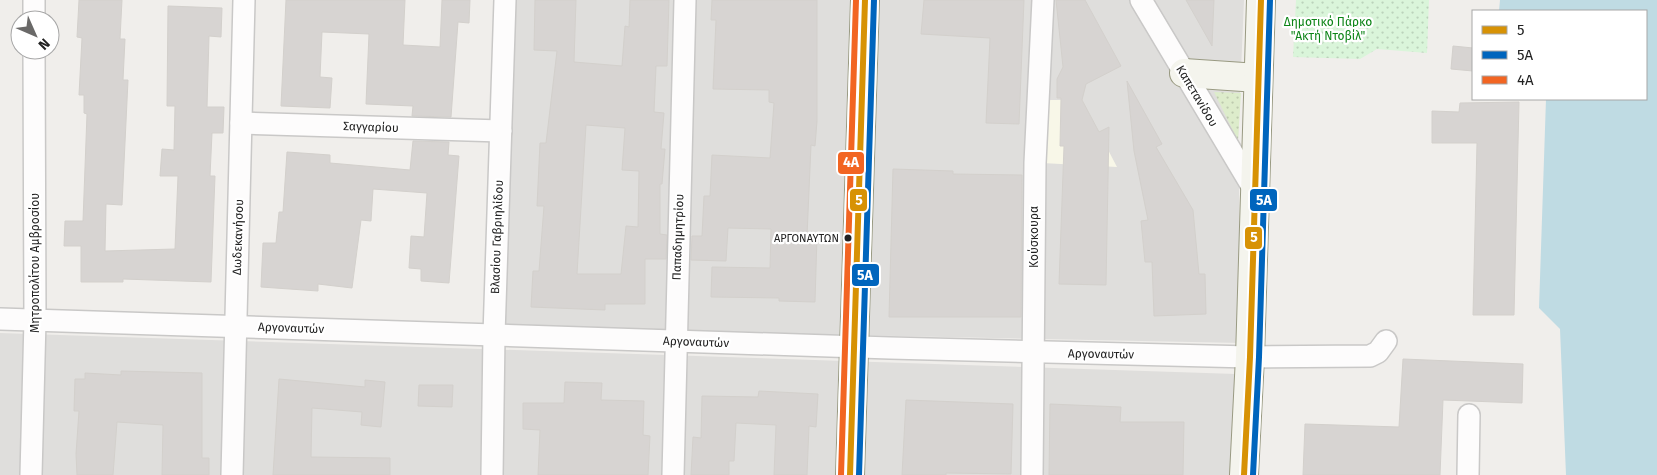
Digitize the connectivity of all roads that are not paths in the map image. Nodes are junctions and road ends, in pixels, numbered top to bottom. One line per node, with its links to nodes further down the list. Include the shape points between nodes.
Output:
1 (244, 0): 11 (street, Δωδεκανήσου)
2 (505, 0): 12 (street, Βλασίου Γαβριηλίδου)
3 (685, 0): 18 (street, Παπαδημητρίου)
4 (865, 0): 20 (main road)
5 (1042, 0): 21 (street, Κούσκουρα, via 1035,163)
6 (1141, 0): 9 (street, Καπετανίδου)
7 (1261, 0): 10 (main road)
8 (34, 60): 15 (street, Μητροπολίτου Αμβροσίου)
9 (1184, 73): 10 (main road); 13 (street, Καπετανίδου)
10 (1258, 78): 13 (main road)
11 (241, 124): 12 (street, Σαγγαρίου); 16 (street, Δωδεκανήσου)
12 (501, 131): 17 (street, Βλασίου Γαβριηλίδου)
13 (1255, 192): 22 (main road)
14 (0, 319): 15 (street, Αργοναυτών)
15 (35, 320): 16 (street, Αργοναυτών); 24 (street, Μητροπολίτου Αμβροσίου)
16 (236, 326): 17 (street, Αργοναυτών); 25 (street, Δωδεκανήσου)
17 (494, 335): 18 (street, Αργοναυτών); 26 (street, Βλασίου Γαβριηλίδου)
18 (676, 341): 20 (street, Αργοναυτών); 27 (street, Παπαδημητρίου)
19 (1386, 341): 22 (street, Αργοναυτών, via 1378,352 1370,356)
20 (854, 346): 21 (street, Αργοναυτών); 28 (main road)
21 (1034, 352): 22 (street, Αργοναυτών); 29 (street, Κούσκουρα)
22 (1250, 357): 30 (main road)
23 (1469, 415): 31 (street)
24 (31, 475)
25 (232, 475)
26 (492, 475)
27 (673, 475)
28 (850, 475)
29 (1032, 475)
30 (1244, 475)
31 (1468, 475)

